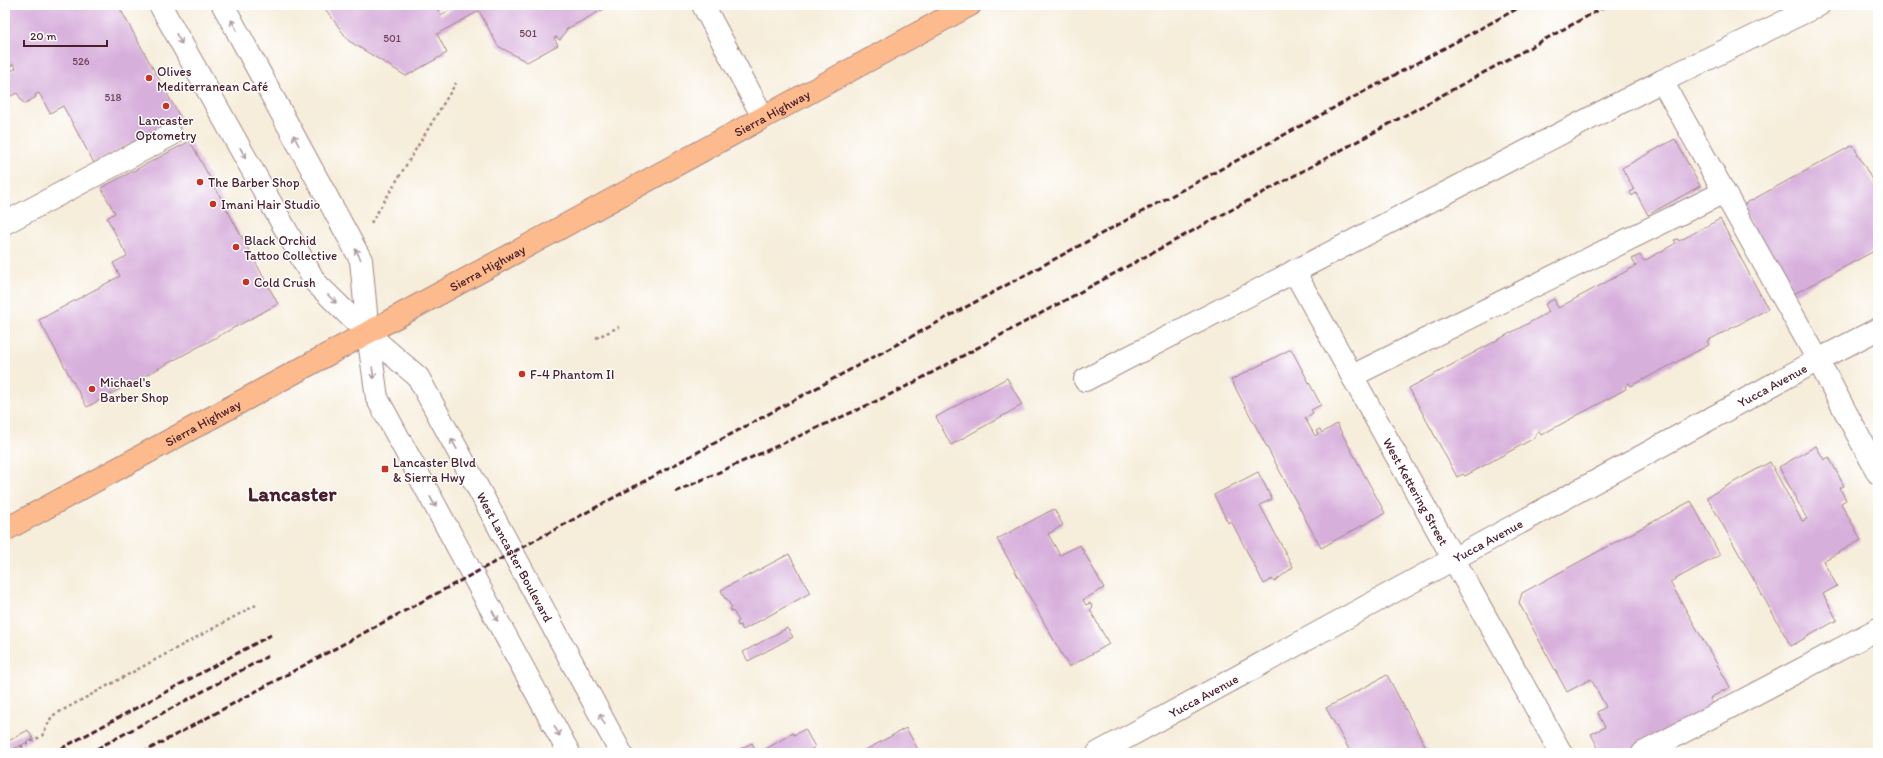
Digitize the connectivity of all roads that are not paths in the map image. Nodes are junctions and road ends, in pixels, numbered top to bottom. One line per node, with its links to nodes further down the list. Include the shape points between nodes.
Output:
1 (160, 5): 13 (street, West Lancaster Boulevard, one-way to 13, via 315,282)
2 (223, 5): 13 (street, one-way to 2, via 361,260)
3 (970, 5): 7 (main road, Sierra Highway)
4 (1819, 5): 6 (street)
5 (706, 11): 7 (street)
6 (1662, 81): 9 (street); 11 (street)
7 (763, 118): 13 (main road, Sierra Highway)
8 (171, 135): 10 (street)
9 (1724, 192): 14 (street); 15 (street)
10 (5, 223)
11 (1294, 271): 15 (street, West Kettering Street); 16 (street)
12 (1878, 329): 14 (street, Yucca Avenue)
13 (368, 334): 18 (main road, Sierra Highway); 21 (street, one-way to 21, via 377,398); 22 (street, West Lancaster Boulevard, one-way to 13, via 418,377)
14 (1818, 360): 17 (street); 19 (street, Yucca Avenue)
15 (1352, 376): 19 (street, West Kettering Street)
16 (1085, 380)
17 (1878, 473)
18 (5, 530)
19 (1453, 558): 23 (street, Yucca Avenue); 24 (street, West Kettering Street)
20 (1878, 629): 25 (street)
21 (569, 753)
22 (621, 753)
23 (1098, 753)
24 (1561, 753)
25 (1643, 753)

